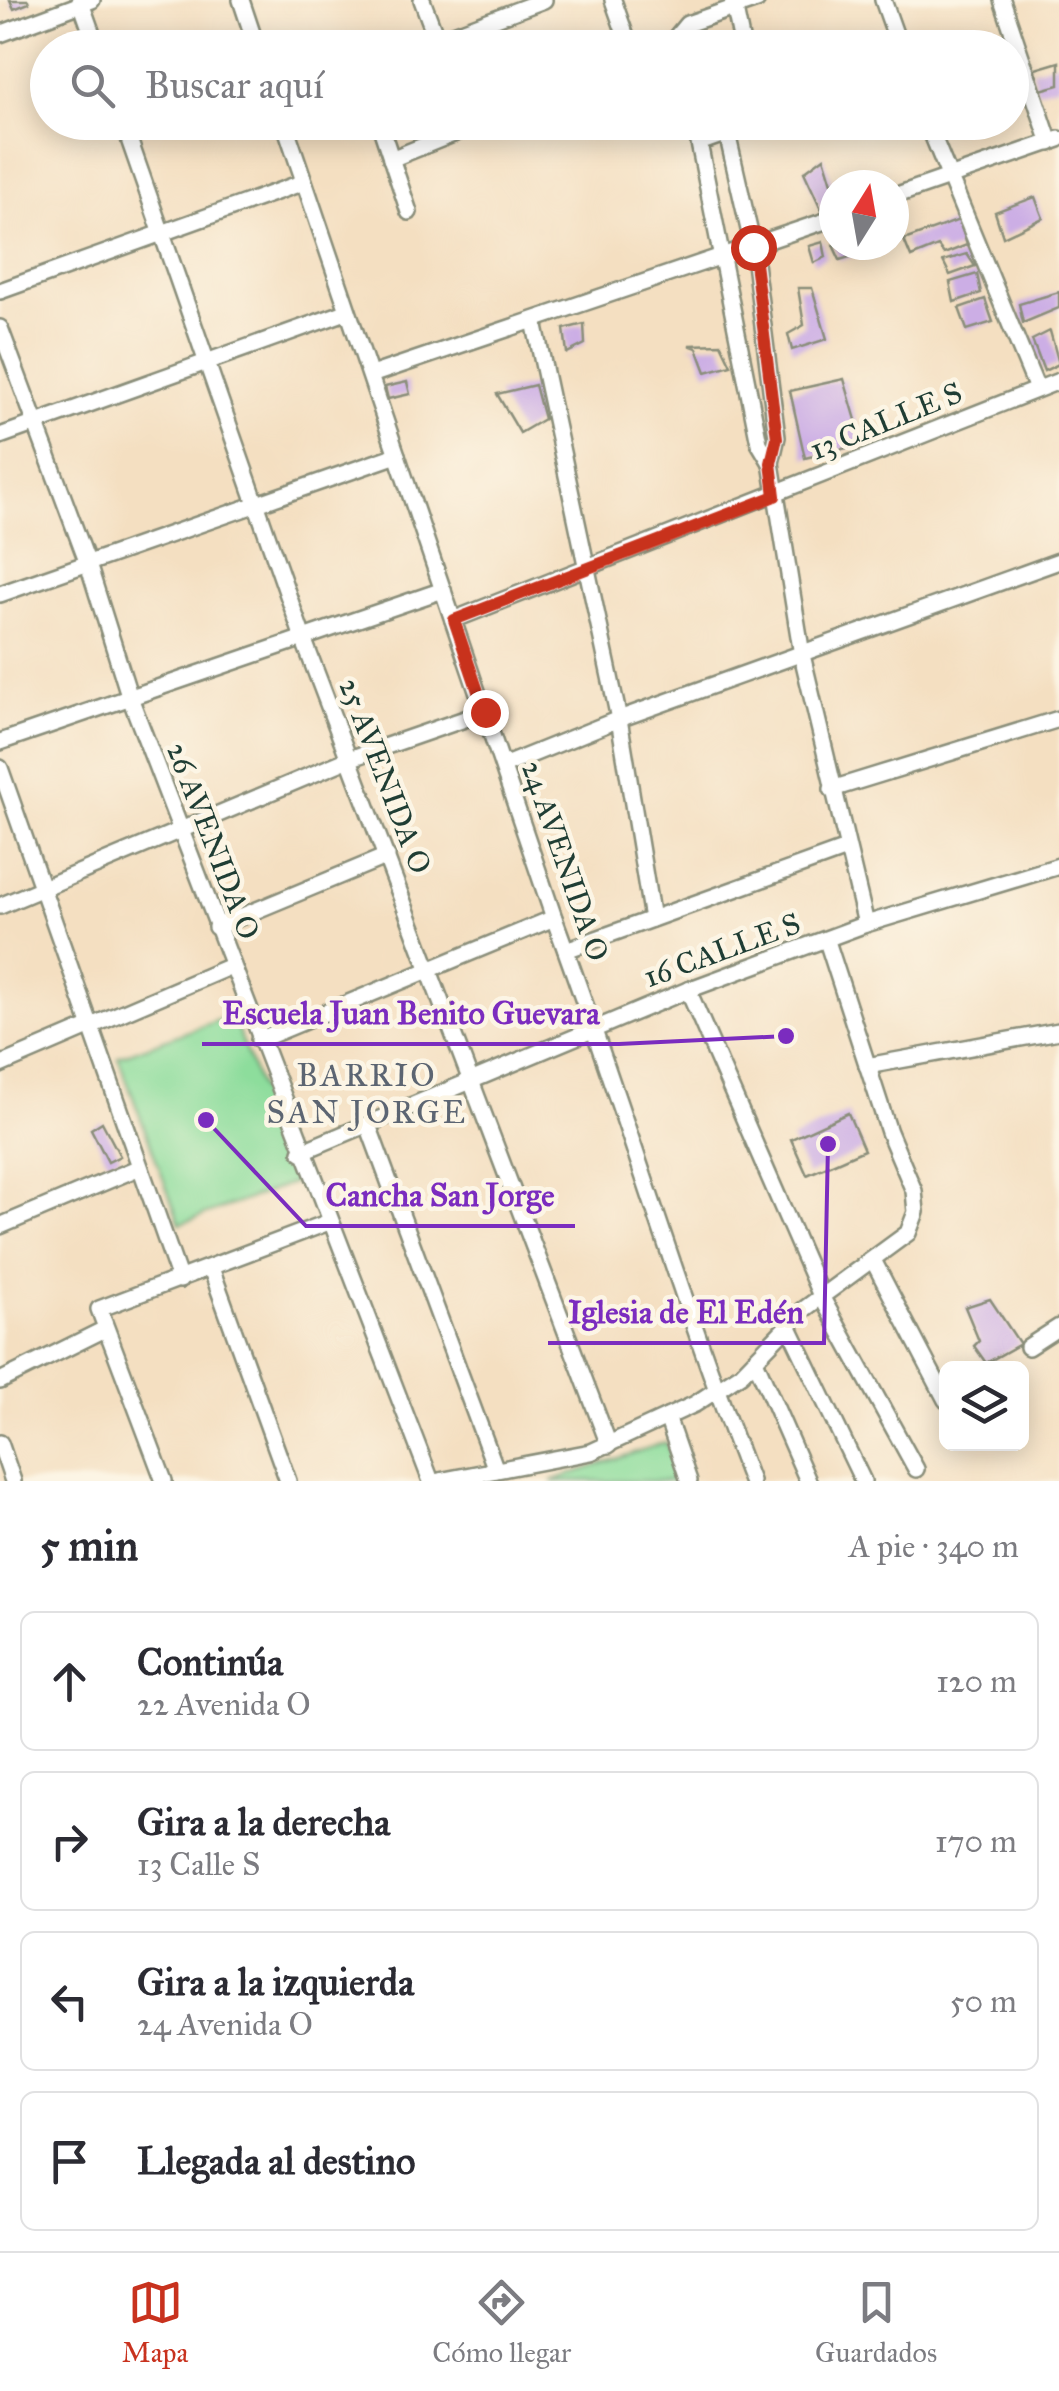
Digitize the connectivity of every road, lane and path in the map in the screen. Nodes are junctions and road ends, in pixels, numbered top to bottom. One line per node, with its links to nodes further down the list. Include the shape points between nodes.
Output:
1 (241, 0): 11 (street)
2 (422, 0): 12 (street)
3 (544, 0): 13 (street)
4 (612, 0): 14 (street)
5 (757, 0): 9 (street)
6 (884, 0): 17 (street)
7 (1002, 0): 18 (street)
8 (85, 1): 10 (street); 19 (street)
9 (734, 4): 15 (street); 16 (street)
10 (92, 30)
11 (252, 30)
12 (432, 30)
13 (463, 30)
14 (623, 30)
15 (682, 30)
16 (739, 30)
17 (894, 30)
18 (1013, 30)
19 (0, 34)
20 (1029, 73): 28 (street)
21 (129, 140): 35 (street, 25 AVENIDA O)
22 (290, 140): 31 (street, 24 AVENIDA O)
23 (385, 140): 29 (street)
24 (439, 140): 29 (street)
25 (704, 140): 37 (street, via 698,143)
26 (732, 140): 36 (street)
27 (933, 140): 30 (street)
28 (1054, 141): 30 (street)
29 (392, 159): 33 (street)
30 (946, 178): 32 (street); 47 (street, via 962,201)
31 (304, 182): 35 (street); 40 (street, 24 AVENIDA O)
32 (909, 191)
33 (408, 212)
34 (819, 223): 36 (street)
35 (163, 236): 38 (street); 44 (street, 25 AVENIDA O)
36 (753, 247): 37 (street); 39 (street)
37 (722, 255): 41 (street); 42 (street)
38 (0, 291)
39 (760, 308): 41 (street); 51 (street, via 777,438)
40 (346, 312): 44 (street); 45 (street, 24 AVENIDA O)
41 (733, 314): 51 (street, via 758,443)
42 (534, 322): 45 (street); 56 (street)
43 (0, 328): 48 (street, 26 AVENIDA O)
44 (204, 363): 48 (street); 53 (street, 25 AVENIDA O)
45 (371, 375): 50 (street, 24 AVENIDA O)
46 (1059, 381): 47 (street, 13 CALLE S)
47 (1037, 389): 52 (street, 13 CALLE S)
48 (36, 423): 49 (street); 55 (street, 26 AVENIDA O)
49 (0, 436)
50 (398, 454): 53 (street); 57 (street, 24 AVENIDA O)
51 (771, 463): 52 (street)
52 (775, 496): 56 (street, 13 CALLE S); 61 (street)
53 (256, 504): 55 (street); 60 (street, 25 AVENIDA O)
54 (1059, 562): 61 (street)
55 (88, 564): 58 (street); 62 (street, 26 AVENIDA O)
56 (588, 568): 59 (street, 13 CALLE S); 64 (street)
57 (444, 590): 59 (street, 24 AVENIDA O); 60 (street)
58 (0, 594)
59 (454, 620): 63 (street, 24 AVENIDA O)
60 (303, 638): 62 (street); 67 (street, 25 AVENIDA O)
61 (802, 655): 64 (street); 70 (street)
62 (128, 696): 66 (street); 71 (street, 26 AVENIDA O)
63 (485, 712): 67 (street); 68 (street, 24 AVENIDA O)
64 (620, 718): 68 (street); 78 (street)
65 (1059, 718): 70 (street)
66 (0, 742)
67 (349, 759): 71 (street); 73 (street, 25 AVENIDA O)
68 (503, 766): 77 (street, 24 AVENIDA O)
69 (0, 768): 75 (street)
70 (832, 789): 72 (street)
71 (180, 832): 75 (street); 80 (street, 26 AVENIDA O)
72 (846, 849): 78 (street); 79 (street)
73 (387, 856): 80 (street); 84 (street, 25 AVENIDA O)
74 (1059, 866): 79 (street, 16 CALLE S)
75 (40, 890): 76 (street); 86 (street)
76 (0, 906)
77 (554, 918): 82 (street, 24 AVENIDA O); 84 (street)
78 (652, 919): 82 (street)
79 (866, 924): 81 (street, 16 CALLE S)
80 (216, 927): 83 (street, 26 AVENIDA O)
81 (827, 941): 85 (street, 16 CALLE S); 91 (street)
82 (566, 950): 87 (street, 24 AVENIDA O)
83 (231, 966): 86 (street); 89 (street, 26 AVENIDA O)
84 (427, 967): 89 (street); 92 (street, 25 AVENIDA O)
85 (688, 990): 87 (street, 16 CALLE S); 101 (street)
86 (89, 1024): 90 (street); 95 (street)
87 (596, 1026): 92 (street, 16 CALLE S); 109 (street, 24 AVENIDA O)
88 (1059, 1031): 91 (street)
89 (259, 1040): 94 (street, 26 AVENIDA O)
90 (0, 1065)
91 (867, 1066): 98 (street, via 914,1190 916,1212 908,1233)
92 (473, 1082): 93 (street, 16 CALLE S); 112 (street, 25 AVENIDA O)
93 (368, 1124): 94 (street, 16 CALLE S); 114 (street)
94 (301, 1152): 96 (street, 26 AVENIDA O)
95 (140, 1167): 97 (street); 100 (street)
96 (329, 1222): 99 (street); 118 (street, 26 AVENIDA O)
97 (0, 1226)
98 (873, 1260): 101 (street); 108 (street)
99 (211, 1268): 100 (street); 117 (street)
100 (180, 1280): 104 (street, via 108,1302 100,1309)
101 (820, 1296): 102 (street); 113 (street)
102 (788, 1326): 106 (street); 123 (street)
103 (1059, 1327): 105 (street)
104 (104, 1330): 107 (street); 116 (street)
105 (1028, 1347)
106 (754, 1360): 109 (street); 122 (street)
107 (0, 1382)
108 (939, 1387)
109 (716, 1390): 110 (street); 121 (street, 24 AVENIDA O)
110 (667, 1418): 112 (street); 120 (street)
111 (0, 1444): 115 (street)
112 (609, 1445): 114 (street)
113 (916, 1469)
114 (496, 1470): 119 (street)
115 (13, 1481)
116 (164, 1481)
117 (288, 1481)
118 (431, 1481)
119 (439, 1481)
120 (690, 1481)
121 (751, 1481)
122 (808, 1481)
123 (863, 1481)

